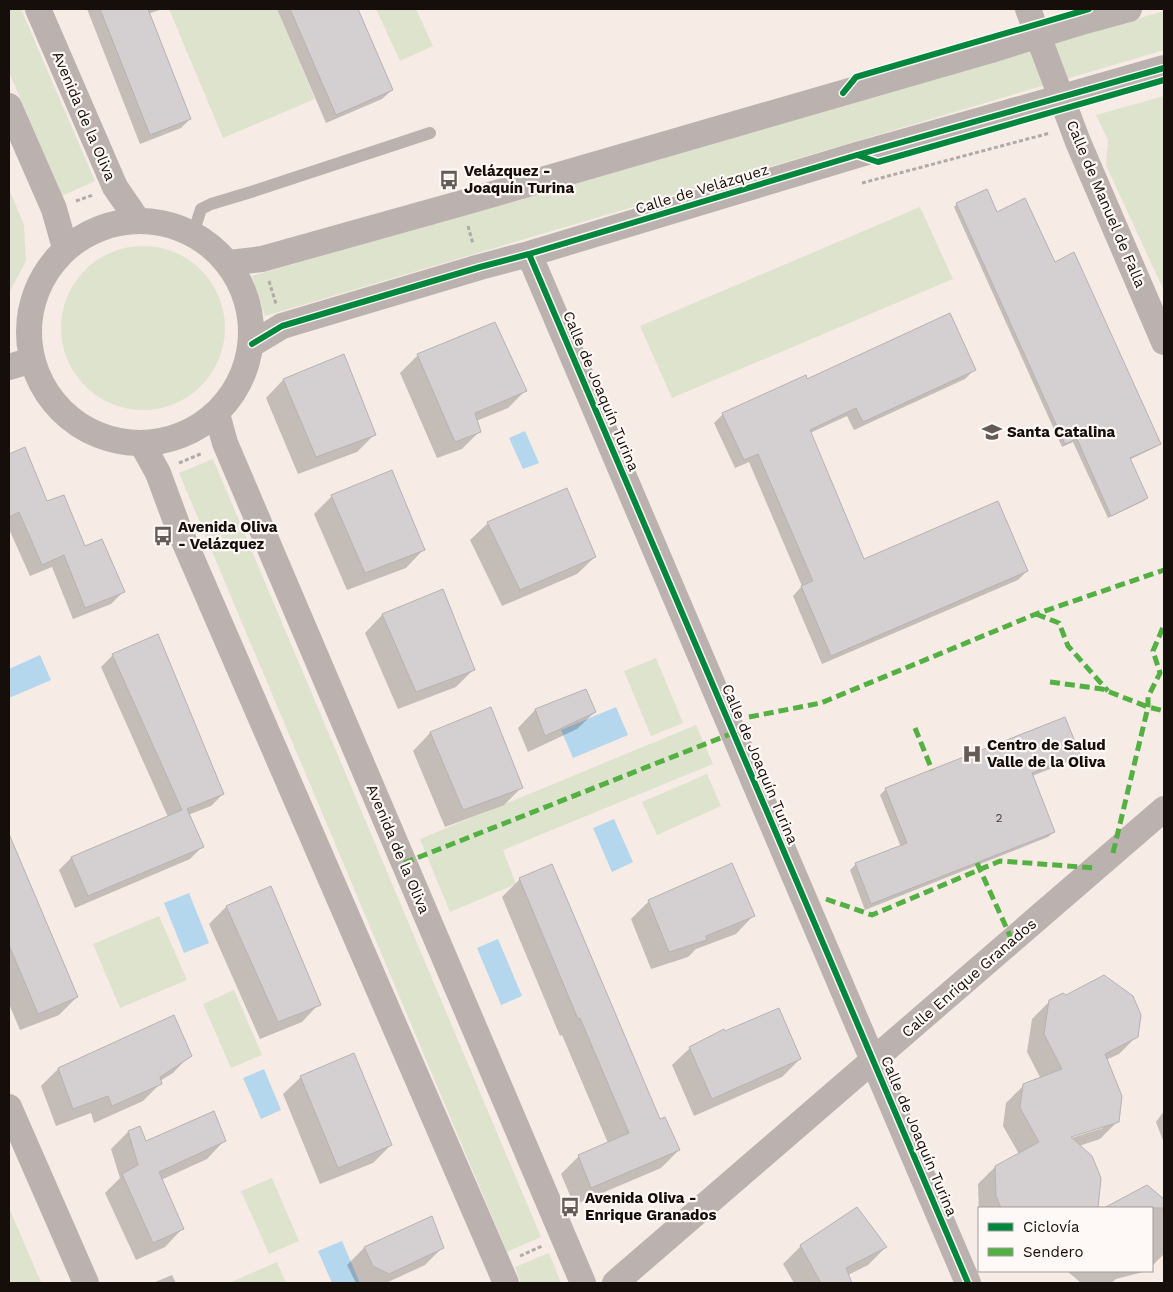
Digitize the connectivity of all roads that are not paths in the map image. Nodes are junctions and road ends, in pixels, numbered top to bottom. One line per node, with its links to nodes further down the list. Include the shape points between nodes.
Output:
1 (38, 9): 7 (street, Avenida de la Oliva, via 115,187)
2 (1028, 9): 12 (street, Calle de Manuel de Falla, via 1073,127)
3 (1129, 9): 11 (street, bridge, via 462,204 262,259)
4 (1164, 68): 10 (street, Calle de Velázquez, bridge, via 846,158)
5 (9, 106): 9 (street, via 54,209)
6 (430, 133): 8 (lane, via 211,204 201,209)
7 (137, 219): 8 (street, via 172,224); 9 (street, via 98,227)
8 (193, 234): 11 (street, via 204,239)
9 (65, 248): 14 (street, via 40,280)
10 (529, 254): 13 (street, Calle de Velázquez, via 282,326); 18 (street, Calle de Joaquín Turina)
11 (229, 263): 13 (street, via 248,301)
12 (1164, 342)
13 (252, 344): 15 (street, via 246,370 234,394)
14 (20, 364): 16 (street, via 72,421 105,438)
15 (217, 414): 16 (street, via 182,436); 22 (street, Avenida de la Oliva, via 225,443)
16 (142, 444): 20 (street, via 158,473 178,527)
17 (1164, 809): 18 (street, Calle Enrique Granados)
18 (873, 1061): 23 (street, Calle Enrique Granados); 24 (street, Calle de Joaquín Turina)
19 (9, 1107): 21 (street)
20 (502, 1274)
21 (86, 1283)
22 (583, 1283)
23 (615, 1283)
24 (968, 1283)

